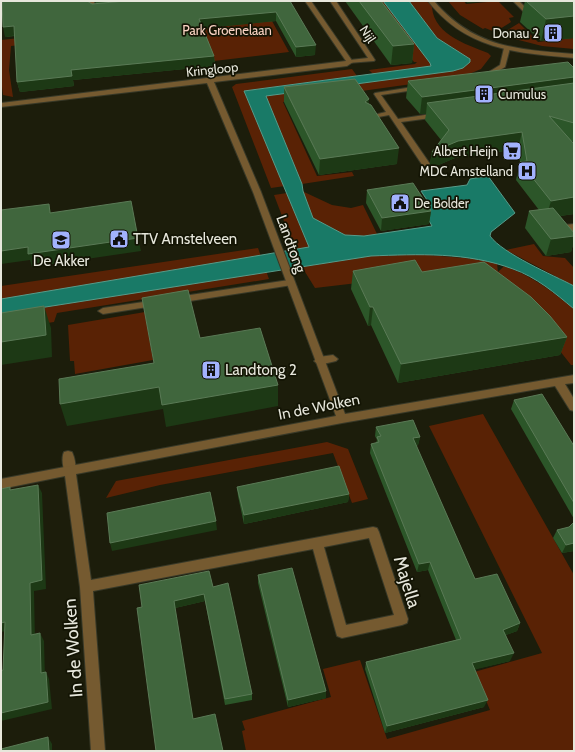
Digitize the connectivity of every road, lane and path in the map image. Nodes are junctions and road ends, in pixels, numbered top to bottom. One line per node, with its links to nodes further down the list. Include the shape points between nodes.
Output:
1 (91, 1): 6 (street, via 93,10)
2 (308, 1): 10 (street)
3 (333, 1): 10 (street, Nijl, via 372,60)
4 (431, 1): 8 (street, via 457,29 478,40)
5 (516, 1): 7 (street, via 526,11)
6 (106, 9)
7 (542, 10)
8 (507, 48): 9 (street); 11 (street, via 505,68)
9 (574, 56)
10 (350, 62): 12 (street, Kringloop)
11 (482, 77)
12 (210, 81): 14 (street, Kringloop); 22 (street, Landtong, via 257,192)
13 (430, 86): 15 (street, via 377,94)
14 (1, 105)
15 (390, 113): 17 (street); 18 (street)
16 (442, 114): 18 (street)
17 (368, 117)
18 (396, 121): 19 (street)
19 (426, 164)
20 (574, 226): 21 (street, via 567,227)
21 (574, 236)
22 (290, 283): 23 (street); 25 (street, Landtong)
23 (103, 311)
24 (333, 358): 25 (street)
25 (319, 361): 29 (street, Landtong)
26 (574, 379): 27 (street, In de Wolken)
27 (558, 382): 28 (street); 29 (street, In de Wolken)
28 (574, 407)
29 (342, 419): 31 (street, In de Wolken)
30 (68, 455): 31 (street)
31 (70, 472): 32 (street, In de Wolken); 34 (street, In de Wolken)
32 (1, 484)
33 (317, 543): 33 (street, Majella, via 373,532 402,620 342,632); 34 (street, Majella)
34 (86, 587): 35 (street, In de Wolken)
35 (98, 751)

